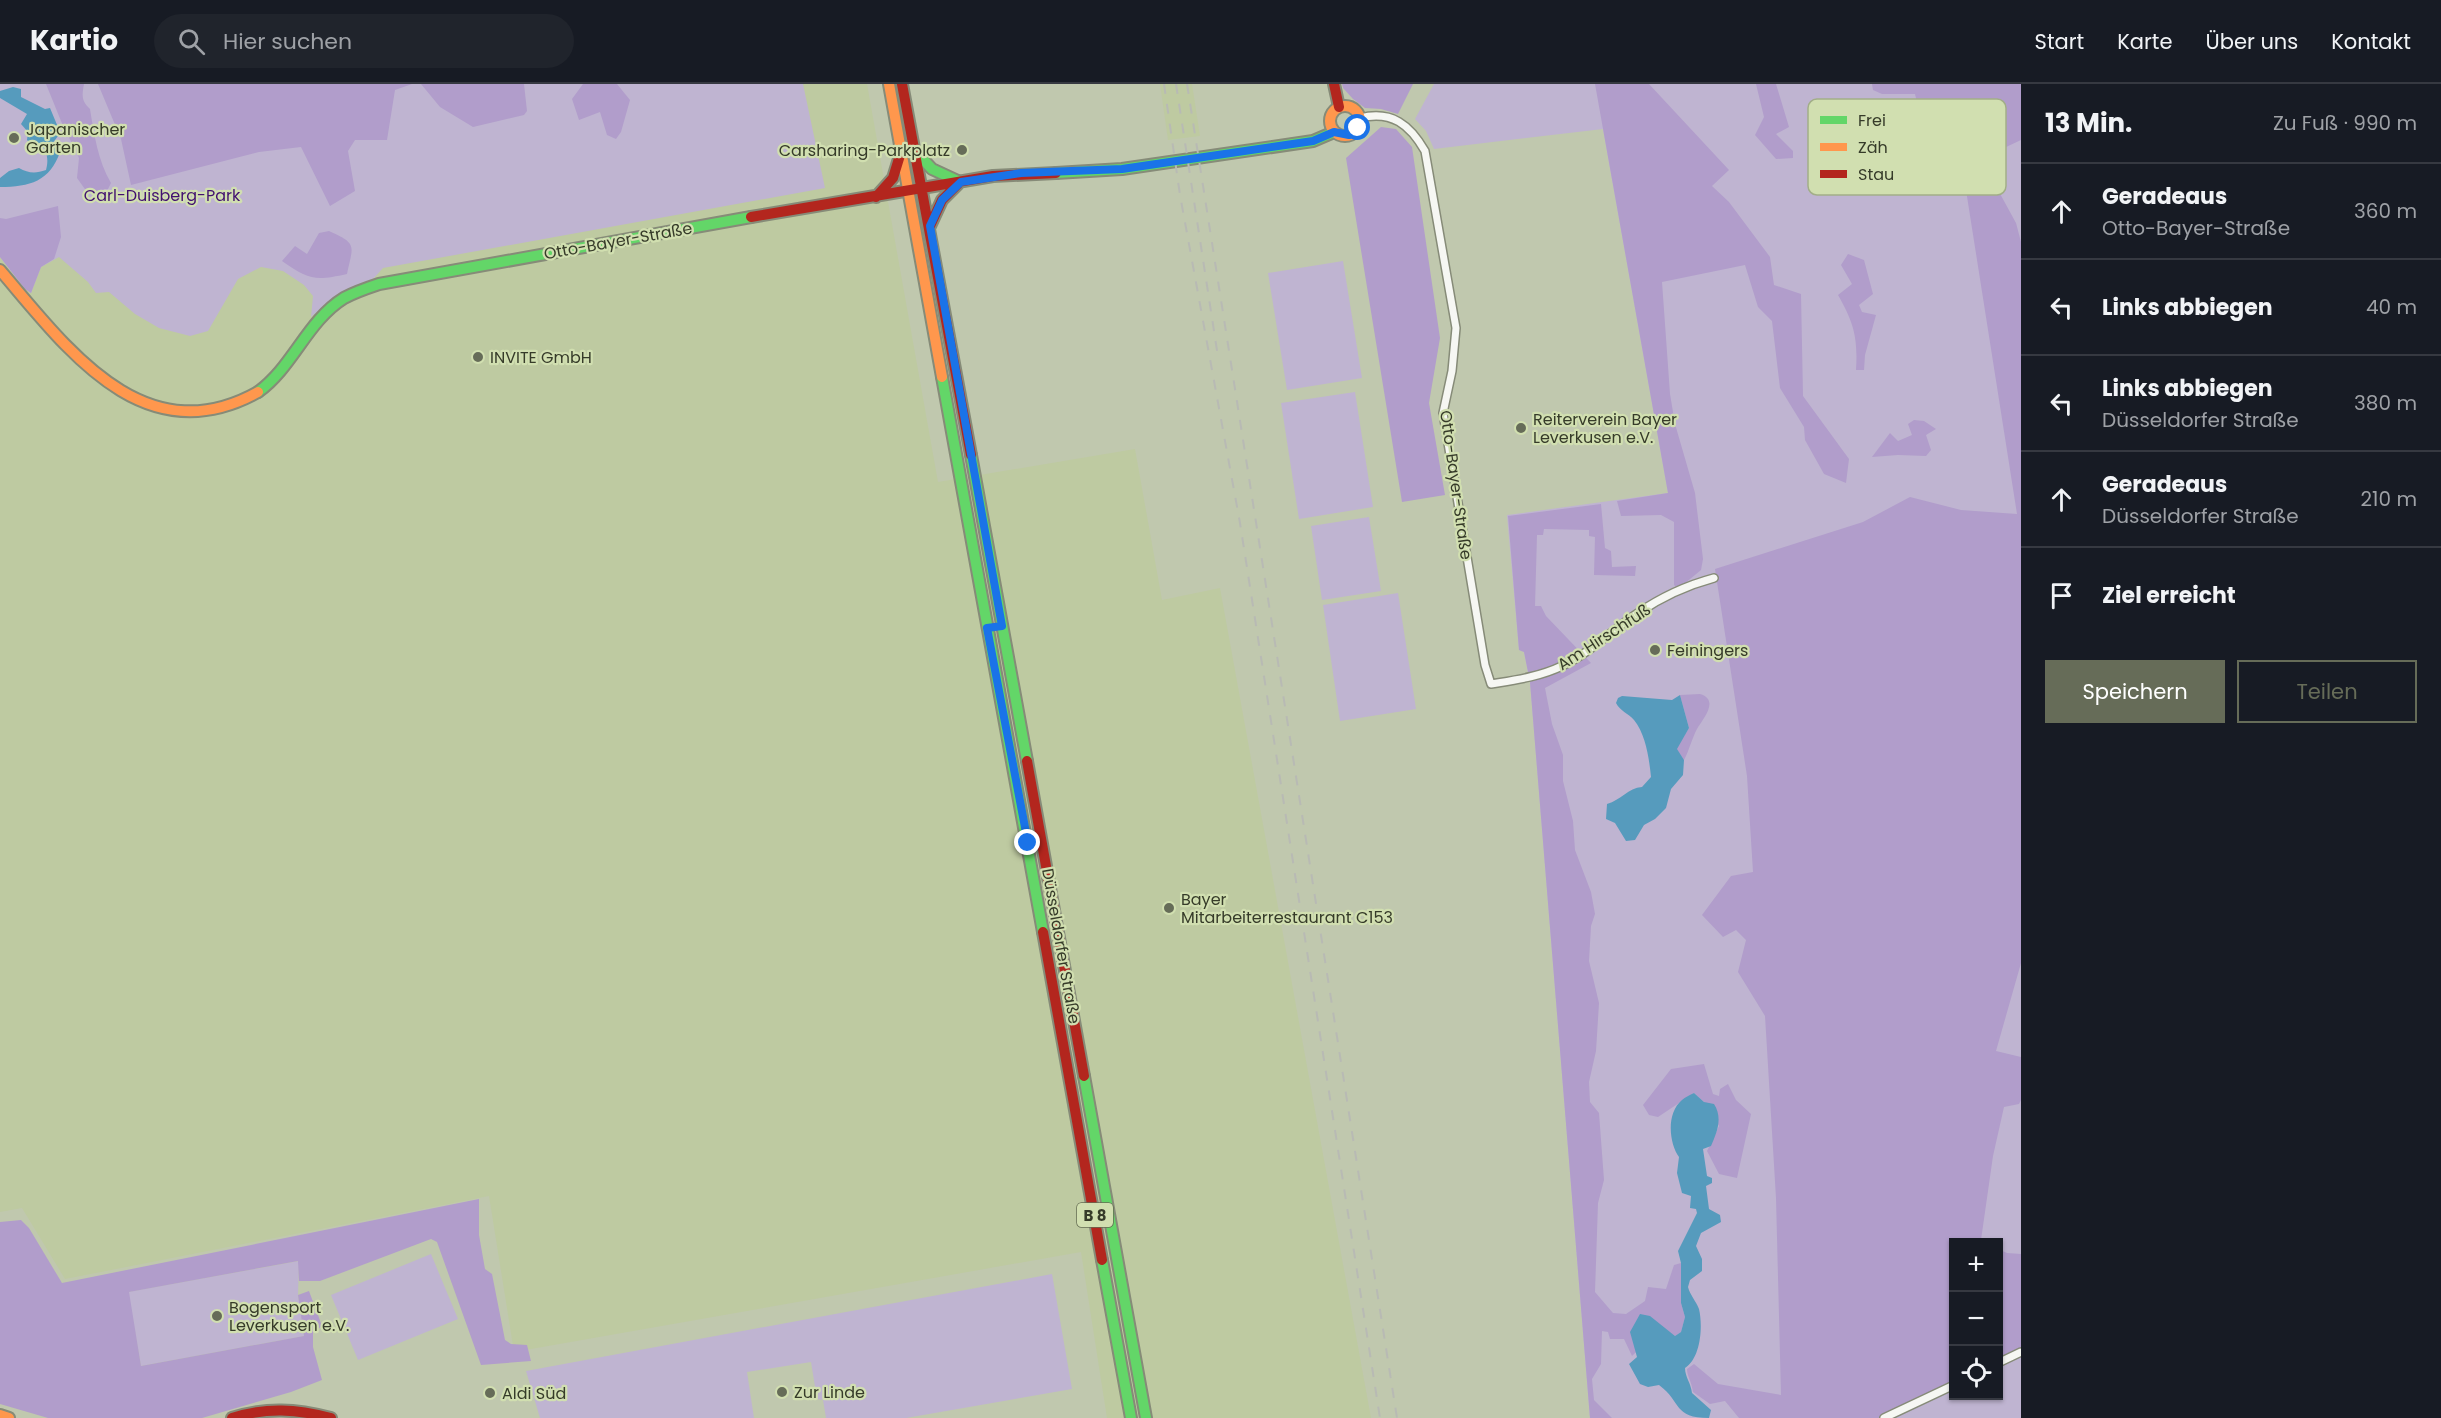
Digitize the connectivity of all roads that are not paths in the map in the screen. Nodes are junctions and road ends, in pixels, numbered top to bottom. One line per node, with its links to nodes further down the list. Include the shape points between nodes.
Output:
1 (889, 84): 8 (main road, Düsseldorfer Straße / B 8)
2 (902, 84): 7 (main road, Düsseldorfer Straße / B 8)
3 (1334, 84): 4 (main road)
4 (1339, 107): 5 (main road, via 1350,107); 6 (main road, via 1330,121)
5 (1360, 118): 6 (main road, via 1353,134); 18 (street, Otto-Bayer-Straße, via 1382,117 1405,124 1425,151 1456,328 1443,413)
6 (1334, 132): 9 (main road, Otto-Bayer-Straße, via 1313,141 1122,169 1021,173)
7 (915, 151): 9 (main road, via 932,169); 10 (main road, Düsseldorfer Straße / B 8)
8 (901, 152): 11 (main road, Düsseldorfer Straße / B 8); 12 (main road, via 893,178)
9 (961, 182): 10 (main road, Otto-Bayer-Straße); 13 (main road, via 942,200)
10 (923, 189): 11 (main road, Otto-Bayer-Straße); 13 (main road, Düsseldorfer Straße / B 8)
11 (908, 192): 12 (main road, Otto-Bayer-Straße); 17 (main road, Düsseldorfer Straße / B 8)
12 (875, 197): 14 (main road, Otto-Bayer-Straße, via 369,287 340,300 324,314 279,373 258,392 232,406 202,412 151,404 104,381 75,355)
13 (930, 226): 16 (main road, Düsseldorfer Straße / B 8)
14 (0, 270)
15 (1714, 578): 18 (street, Am Hirschfuß, via 1640,612 1562,666 1519,680)
16 (1002, 626): 17 (main road); 19 (main road, Düsseldorfer Straße / B 8)
17 (987, 628): 20 (main road, Düsseldorfer Straße / B 8)
18 (1491, 684)
19 (1072, 1010): 20 (main road); 29 (main road, Düsseldorfer Straße / B 8)
20 (1058, 1013): 28 (main road, Düsseldorfer Straße / B 8)
21 (2021, 1352): 22 (street)
22 (2003, 1361)
23 (1949, 1387): 30 (street)
24 (0, 1415): 25 (main road)
25 (9, 1418)
26 (232, 1418): 27 (main road, via 279,1408)
27 (332, 1418)
28 (1131, 1418)
29 (1146, 1418)
30 (1884, 1418)

